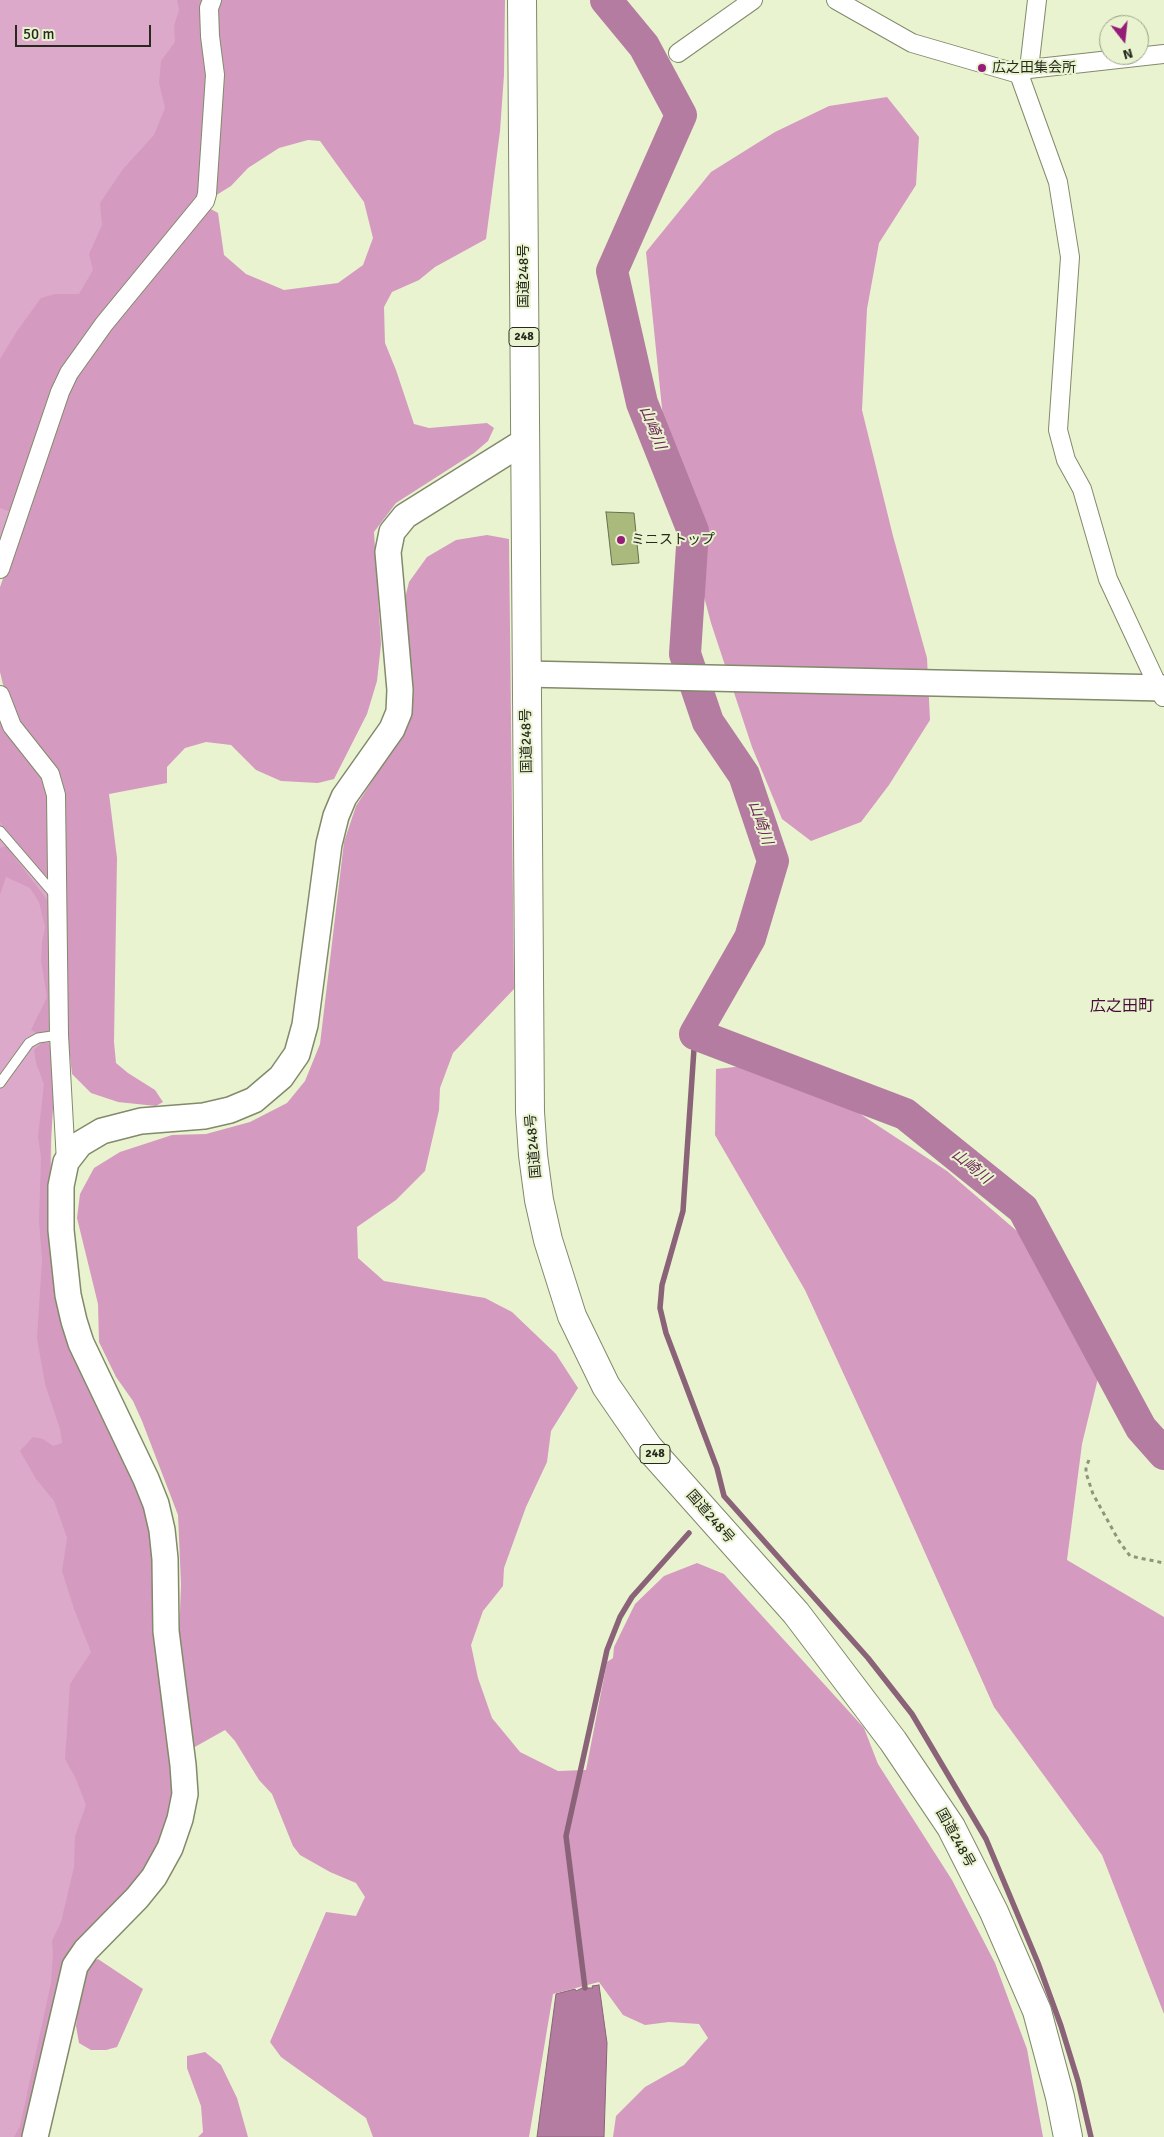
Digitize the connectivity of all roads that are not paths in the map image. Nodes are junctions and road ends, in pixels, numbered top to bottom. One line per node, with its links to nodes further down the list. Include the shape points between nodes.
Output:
1 (212, 0): 10 (street, via 209,8 214,75 205,201 104,324 69,373)
2 (522, 0): 9 (highway, 国道248号 / 248)
3 (753, 0): 6 (street)
4 (836, 0): 8 (street, via 912,43)
5 (1037, 0): 8 (street)
6 (678, 53)
7 (1164, 54): 8 (street)
8 (1024, 71): 12 (street, via 1058,182 1070,257 1058,430 1066,460 1082,489 1108,579)
9 (524, 441): 11 (highway, 国道248号 / 248); 18 (street, via 405,516 392,532 388,552 400,690 399,712 392,729 344,797 336,816 297,1054 281,1078 254,1100 204,1116 141,1121 102,1131 80,1144)
10 (0, 569)
11 (526, 674): 12 (street); 20 (highway, 国道248号 / 248, via 533,1155 548,1240 572,1316 606,1386 648,1447 796,1614 893,1741 951,1827 994,1912 1037,2011)
12 (1162, 692)
13 (0, 695): 15 (street, via 12,726 50,774 56,795)
14 (0, 831): 15 (lane)
15 (57, 898): 16 (street)
16 (59, 1035): 17 (lane, via 38,1038 29,1043); 18 (street)
17 (0, 1083)
18 (66, 1162): 19 (street, via 61,1186 61,1230 74,1321 81,1343 146,1479 162,1530 166,1631 184,1794 170,1848 154,1877 74,1966)
19 (36, 2137)
20 (1068, 2137)

